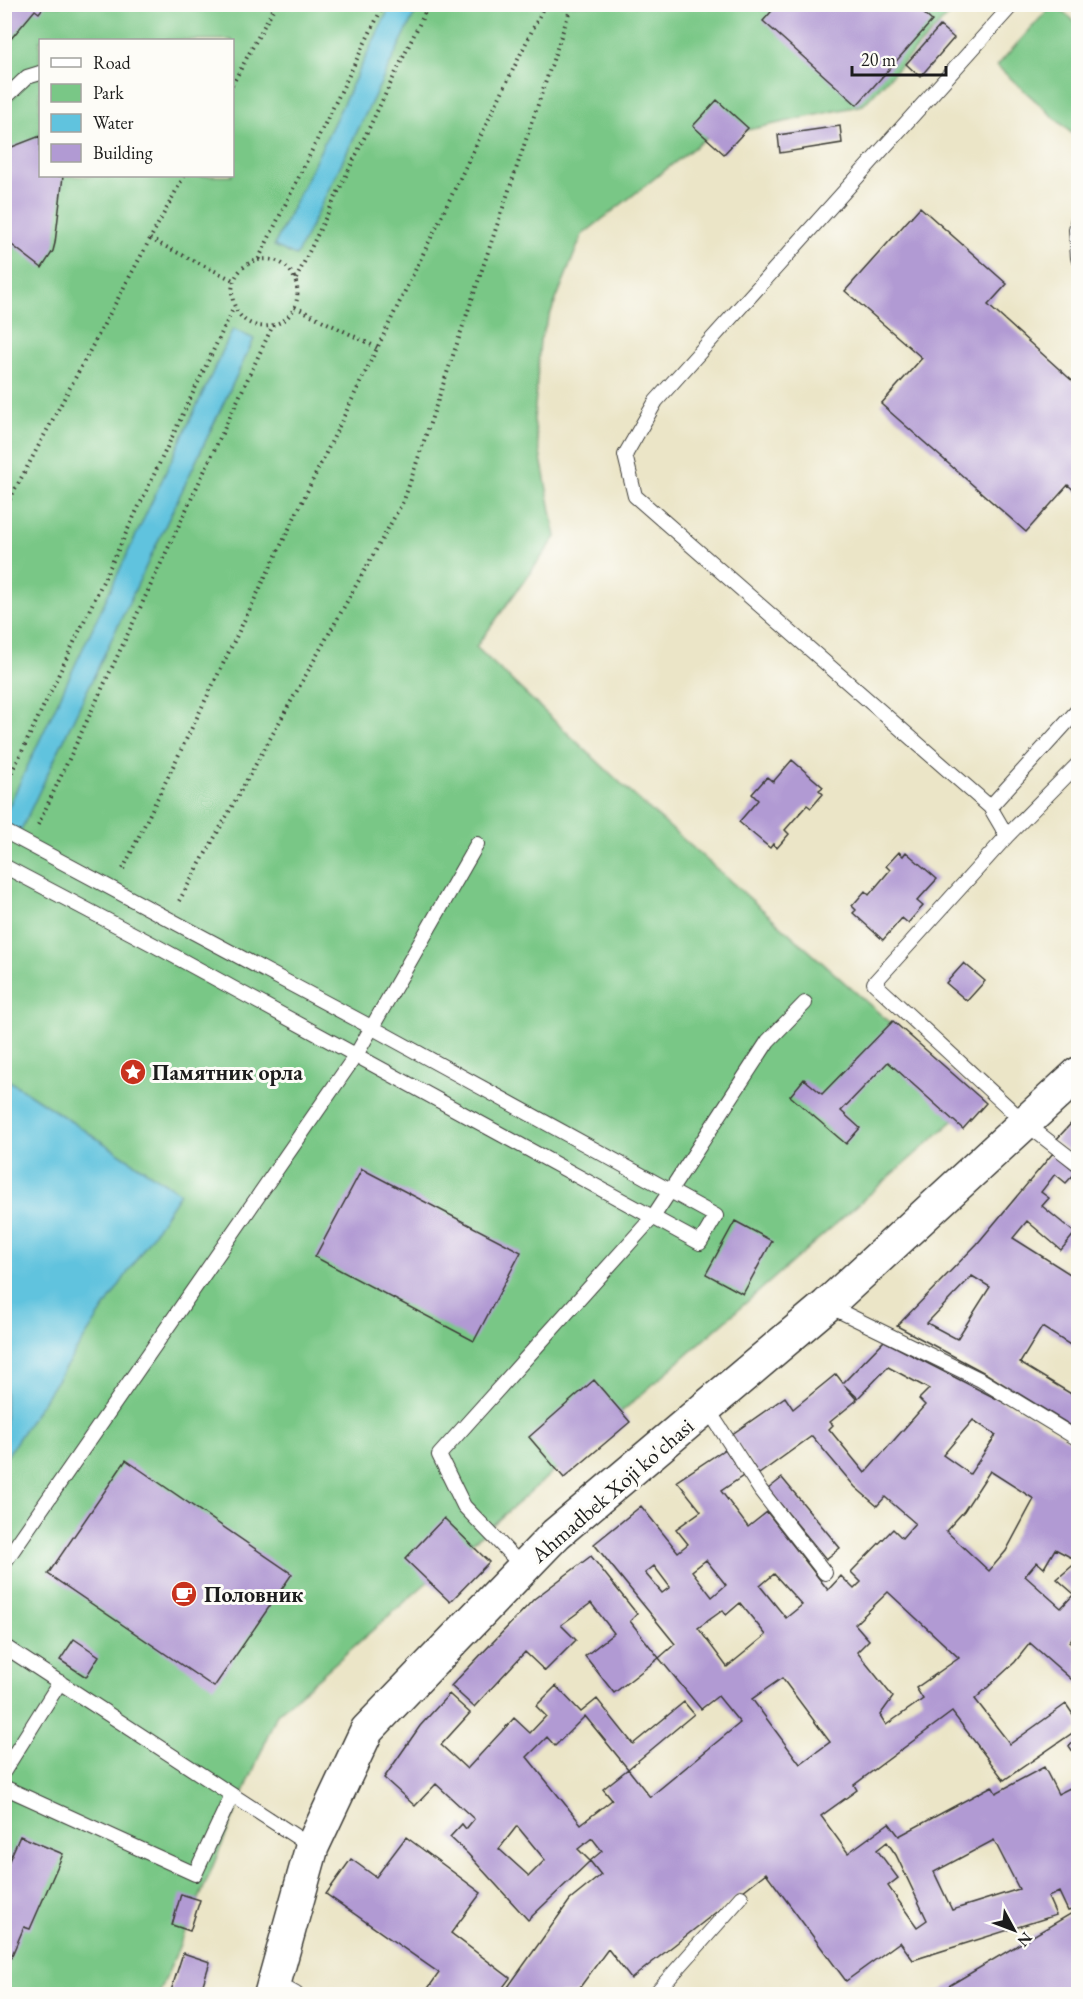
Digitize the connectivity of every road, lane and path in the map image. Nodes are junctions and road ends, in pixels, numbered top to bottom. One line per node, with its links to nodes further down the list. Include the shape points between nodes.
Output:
1 (276, 4): 8 (path)
2 (384, 4): 14 (path)
3 (429, 4): 15 (path)
4 (545, 4): 20 (path)
5 (572, 4): 32 (path, via 404,500)
6 (1013, 4): 25 (lane, via 656,401 625,455 635,496)
7 (39, 73): 9 (lane, via 27,77)
8 (234, 81)
9 (4, 99)
10 (183, 177): 12 (path)
11 (1078, 218): 13 (lane)
12 (150, 239): 16 (path); 21 (path)
13 (1078, 258)
14 (258, 260): 15 (path, via 277,261); 16 (path, via 241,269)
15 (296, 279): 18 (path, via 299,292)
16 (233, 280): 17 (path)
17 (234, 307): 19 (path, via 253,324); 24 (path)
18 (295, 307): 19 (path, via 289,316); 20 (path)
19 (273, 325): 28 (path)
20 (378, 348): 31 (path)
21 (4, 510)
22 (1078, 710): 25 (lane)
23 (1078, 764): 27 (lane)
24 (4, 789)
25 (990, 807): 27 (lane)
26 (4, 831): 28 (lane)
27 (1007, 837): 37 (lane, via 874,983)
28 (29, 844): 31 (lane)
29 (477, 844): 34 (lane)
30 (4, 866): 35 (lane)
31 (112, 890): 32 (lane)
32 (169, 919): 34 (lane)
33 (805, 1003): 39 (lane, via 768,1041)
34 (371, 1027): 35 (lane); 39 (lane)
35 (356, 1054): 40 (lane); 44 (lane)
36 (1078, 1074): 37 (street, Ahmadbek Xoji ko'chasi)
37 (1025, 1123): 38 (lane); 41 (street, Ahmadbek Xoji ko'chasi)
38 (1078, 1164)
39 (670, 1191): 40 (lane); 40 (lane, via 716,1216 700,1243)
40 (653, 1217): 45 (lane, via 438,1455 464,1506)
41 (827, 1305): 42 (street, Ahmadbek Xoji ko'chasi); 43 (lane, via 981,1380)
42 (707, 1408): 45 (street, Ahmadbek Xoji ko'chasi, via 556,1534); 46 (lane, via 761,1491)
43 (1078, 1439)
44 (4, 1563)
45 (524, 1568): 52 (street, Ahmadbek Xoji ko'chasi, via 366,1730)
46 (825, 1573)
47 (4, 1646): 48 (lane)
48 (60, 1682): 49 (lane); 51 (lane)
49 (4, 1771)
50 (4, 1787): 51 (lane, via 195,1874)
51 (232, 1795): 52 (lane)
52 (312, 1847): 54 (street, Ahmadbek Xoji ko'chasi)
53 (741, 1897): 55 (lane)
54 (281, 1991)
55 (655, 1995)

